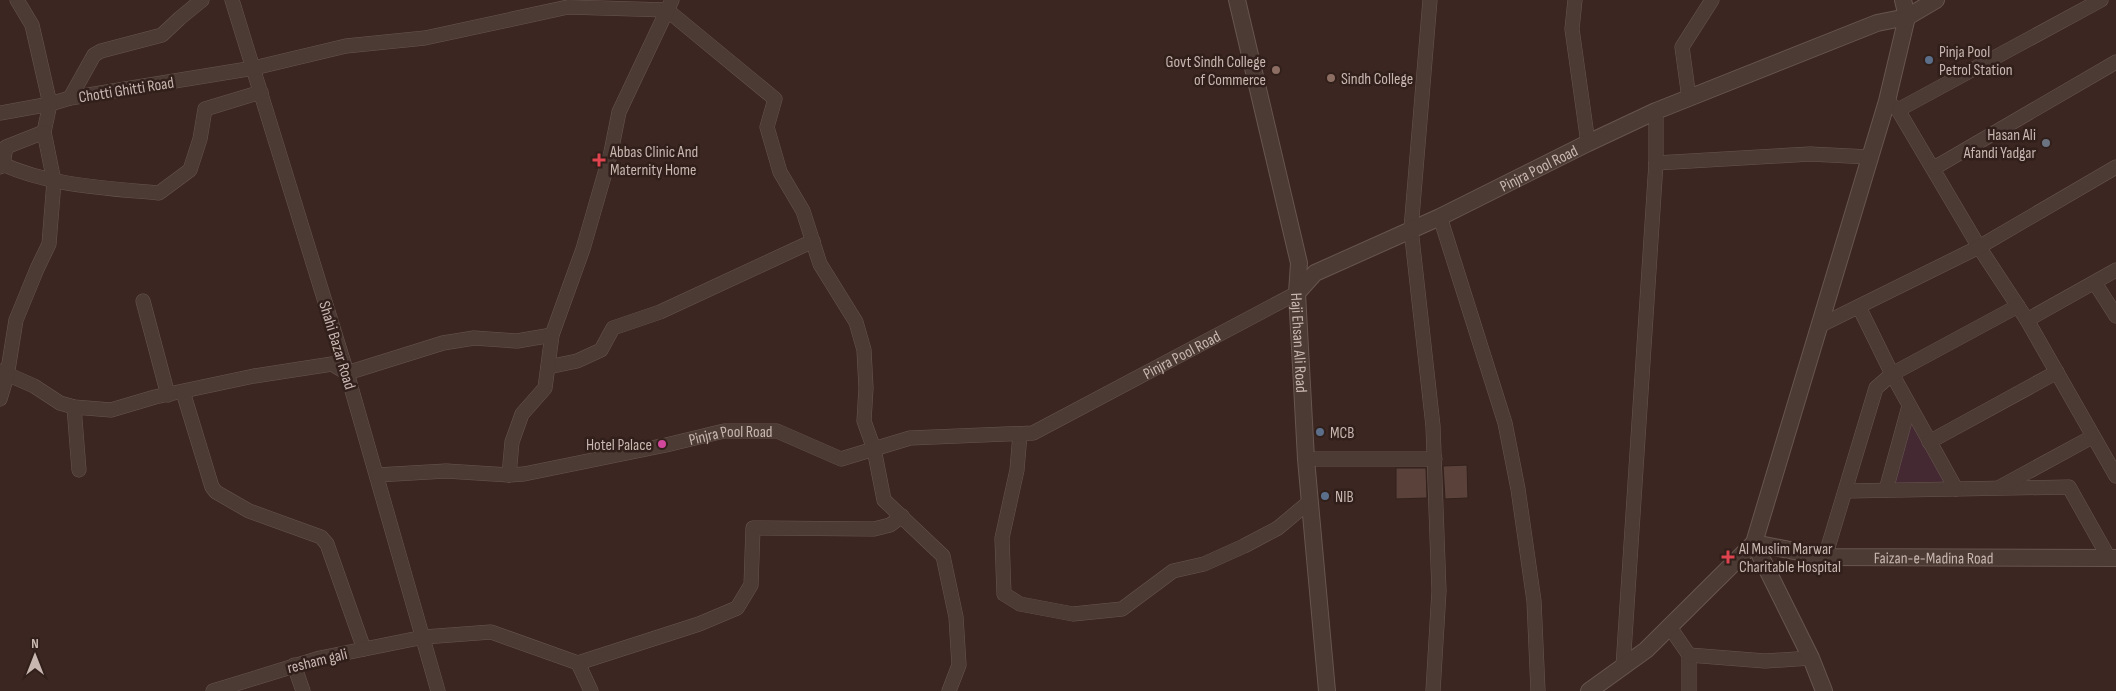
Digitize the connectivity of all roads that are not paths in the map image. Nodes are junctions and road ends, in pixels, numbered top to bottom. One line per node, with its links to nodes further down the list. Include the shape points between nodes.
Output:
1 (17, 0): 19 (street, via 32,25)
2 (202, 0): 17 (street, via 162,36 94,55)
3 (232, 0): 15 (street, Shahi Bazar Road)
4 (1237, 0): 37 (street, Haji Ehsan Ali Road, via 1299,263)
5 (1430, 0): 32 (street)
6 (1575, 0): 24 (street, via 1572,29)
7 (1712, 0): 18 (street, via 1682,47)
8 (1903, 0): 13 (street)
9 (1936, 0): 13 (street, Pinjra Pool Road)
10 (2101, 0): 20 (street)
11 (588, 4): 12 (street, Chotti Ghitti Road); 15 (street, Chotti Ghitti Road, via 425,38 346,46)
12 (669, 5): 33 (street, via 774,99 767,127 780,172 803,211); 44 (street, via 619,112 583,249)
13 (1907, 17): 18 (street, Pinjra Pool Road, via 1877,23); 20 (street)
14 (2116, 62): 29 (street)
15 (254, 68): 16 (street, Shahi Bazar Road); 17 (street, Chotti Ghitti Road)
16 (261, 92): 30 (street, via 205,109 200,140 190,170 159,193); 47 (street, Shahi Bazar Road)
17 (70, 98): 19 (street, Chotti Ghitti Road)
18 (1689, 98): 21 (street, Pinjra Pool Road)
19 (50, 104): 22 (street, Chotti Ghitti Road); 23 (street)
20 (1893, 105): 25 (street); 29 (street)
21 (1656, 111): 24 (street, Pinjra Pool Road); 26 (street)
22 (0, 113)
23 (44, 132): 28 (street, via 6,147); 30 (street)
24 (1588, 143): 31 (street, Pinjra Pool Road)
25 (1869, 157): 26 (street, via 1810,154); 43 (street)
26 (1656, 162): 81 (street)
27 (2116, 167): 34 (street)
28 (1, 168): 30 (street)
29 (1934, 168): 34 (street)
30 (54, 181): 48 (street, via 49,244 16,320)
31 (1440, 217): 32 (street, Pinjra Pool Road); 89 (street, via 1505,423 1534,601)
32 (1411, 229): 37 (street, Pinjra Pool Road, via 1315,273); 60 (street)
33 (813, 241): 45 (street, via 660,312 613,328 601,350 577,361); 58 (street, via 820,264 856,322 864,350 864,421)
34 (1979, 247): 39 (street); 40 (street)
35 (2116, 270): 36 (street)
36 (2095, 283): 41 (street); 42 (street)
37 (1297, 293): 55 (street, Pinjra Pool Road, via 1041,429); 59 (street, Haji Ehsan Ali Road)
38 (143, 301): 51 (street)
39 (2018, 306): 42 (street); 49 (street)
40 (1859, 307): 43 (street); 49 (street)
41 (2116, 316)
42 (2027, 320): 46 (street)
43 (1822, 325): 71 (street)
44 (552, 335): 45 (street); 47 (street, via 517,342 474,338 443,342)
45 (548, 367): 64 (street, via 545,388 522,414 512,442)
46 (2057, 372): 56 (street); 57 (street)
47 (347, 373): 50 (street, via 332,364 254,376); 63 (street, Shahi Bazar Road)
48 (3, 374): 52 (street); 54 (street, via 34,386)
49 (1892, 374): 53 (street); 67 (street, via 1876,388)
50 (183, 392): 51 (street); 76 (street, via 212,487 249,511 321,537 327,544)
51 (168, 395): 54 (street, via 112,410)
52 (0, 399)
53 (1909, 406): 57 (street); 68 (street)
54 (74, 408): 61 (street)
55 (1020, 434): 58 (street, Pinjra Pool Road, via 910,438); 69 (street, via 1017,470 1002,538 1004,594 1020,604 1073,614 1122,609 1173,571 1204,564 1244,546 1278,528)
56 (2092, 437): 62 (street); 65 (street)
57 (1929, 442): 66 (street)
58 (874, 449): 64 (street, Pinjra Pool Road, via 841,459 777,431 724,430 666,445); 70 (street, via 884,500)
59 (1306, 459): 60 (street); 69 (street, Haji Ehsan Ali Road)
60 (1434, 459): 88 (street, via 1438,591)
61 (79, 470)
62 (2115, 471)
63 (377, 475): 64 (street, Pinjra Pool Road, via 446,471); 75 (street, Shahi Bazar Road)
64 (509, 475)
65 (2000, 487): 66 (street); 73 (street, via 2069,487)
66 (1956, 489): 68 (street)
67 (1846, 490): 68 (street); 72 (street)
68 (1886, 490)
69 (1309, 502): 87 (street, Haji Ehsan Ali Road)
70 (902, 516): 79 (street, via 890,525 874,529 753,528 750,585 737,608 699,624); 86 (street, via 943,556 956,617 958,665)
71 (1754, 544): 72 (street, Faizan-e-Madina Road); 74 (street); 78 (street)
72 (1825, 557): 73 (street, Faizan-e-Madina Road)
73 (2113, 558)
74 (1669, 626): 77 (street); 81 (street)
75 (424, 637): 76 (street, resham gali); 79 (street, resham gali, via 491,632); 84 (street, Shahi Bazar Road)
76 (364, 649): 80 (street, resham gali)
77 (1689, 655): 78 (street, via 1765,661); 91 (street)
78 (1811, 658): 92 (street)
79 (578, 663): 85 (street)
80 (294, 665): 82 (street, resham gali); 83 (street)
81 (1624, 667): 90 (street)
82 (213, 691)
83 (303, 691)
84 (438, 691)
85 (591, 691)
86 (949, 691)
87 (1327, 691)
88 (1434, 691)
89 (1538, 691)
90 (1589, 691)
91 (1689, 691)
92 (1824, 691)

